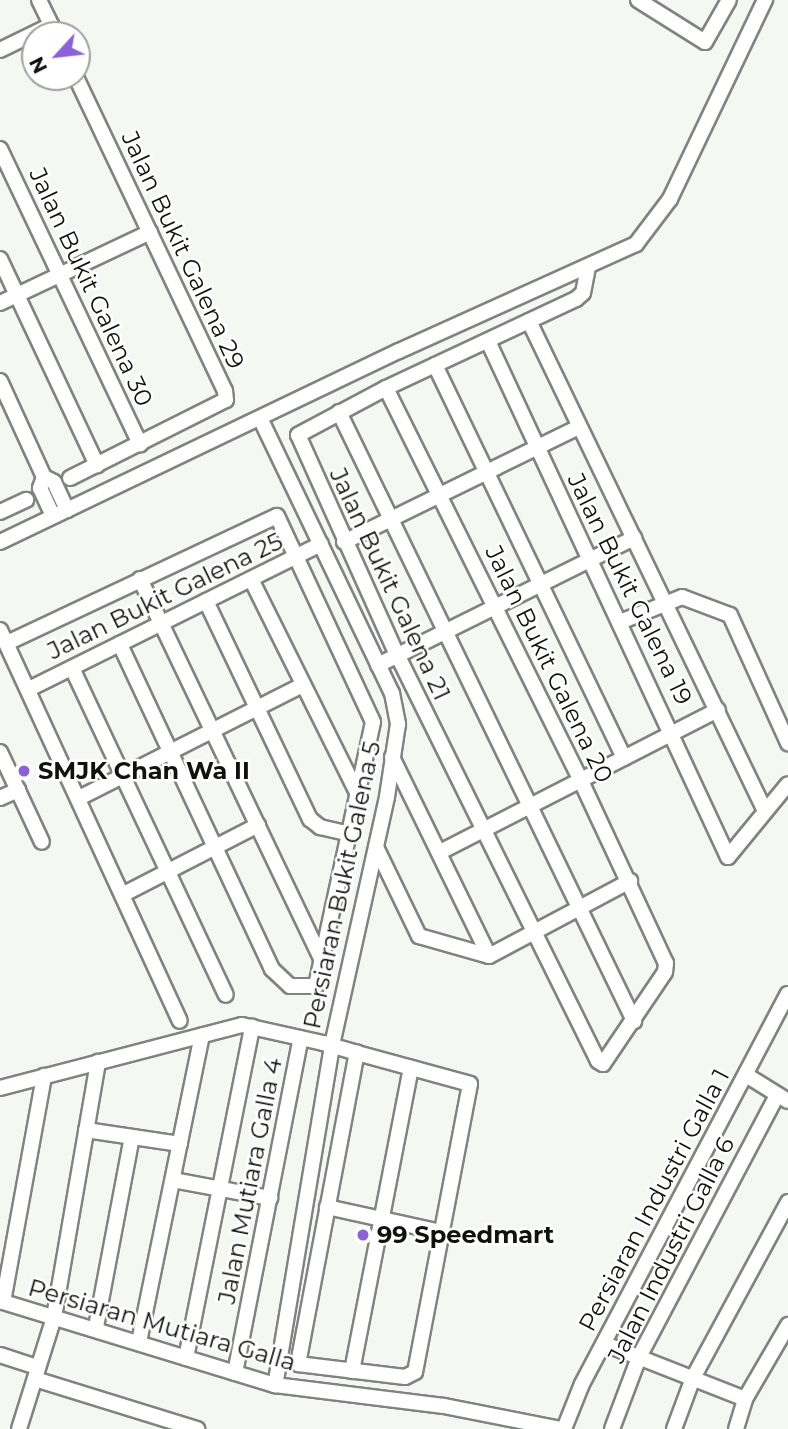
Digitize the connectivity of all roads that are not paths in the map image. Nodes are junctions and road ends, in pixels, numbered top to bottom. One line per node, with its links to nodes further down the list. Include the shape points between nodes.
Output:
1 (39, 0): 5 (street)
2 (638, 0): 3 (street, via 705,42)
3 (729, 0)
4 (765, 0): 12 (street, via 670,199 650,231 636,244)
5 (49, 21)
6 (21, 42): 7 (street)
7 (0, 50)
8 (83, 91): 10 (street, Jalan Bukit Galena 29)
9 (0, 149): 13 (street, Jalan Bukit Galena 30)
10 (149, 232): 13 (street); 24 (street, Jalan Bukit Galena 29, via 226,400)
11 (0, 259): 14 (street)
12 (588, 267): 16 (street, Jalan Bukit Galena 21, via 580,296); 22 (street, via 399,351)
13 (61, 275): 14 (street); 24 (street, Jalan Bukit Galena 30)
14 (16, 295): 15 (street); 26 (street)
15 (0, 303)
16 (529, 321): 17 (street, Jalan Bukit Galena 21); 23 (street)
17 (488, 341): 18 (street, Jalan Bukit Galena 21); 25 (street, Jalan Bukit Galena 19)
18 (435, 365): 20 (street, Jalan Bukit Galena 21); 27 (street)
19 (0, 381): 28 (street)
20 (386, 388): 21 (street, Jalan Bukit Galena 21); 30 (street, Jalan Bukit Galena 20)
21 (339, 412): 35 (street); 38 (street, Jalan Bukit Galena 21, via 298,435)
22 (261, 420): 32 (street); 39 (street, Persiaran Bukit Galena 5)
23 (579, 427): 25 (street); 36 (street)
24 (140, 444): 26 (street, Jalan Bukit Galena 29)
25 (538, 449): 27 (street); 41 (street, Jalan Bukit Galena 19)
26 (97, 465): 29 (street, Jalan Bukit Galena 29)
27 (486, 473): 30 (street); 44 (street)
28 (44, 477): 32 (street, via 54,482); 34 (street, via 40,488)
29 (70, 478)
30 (441, 495): 35 (street); 47 (street, Jalan Bukit Galena 20)
31 (26, 500): 33 (street)
32 (67, 510): 34 (street)
33 (0, 512)
34 (53, 516): 37 (street)
35 (391, 519): 38 (street); 50 (street)
36 (634, 538): 41 (street); 45 (street)
37 (0, 542)
38 (344, 542): 53 (street, Jalan Bukit Galena 21)
39 (321, 544): 40 (street, Jalan Bukit Galena 25); 54 (street, Persiaran Bukit Galena 5)
40 (296, 556): 42 (street, via 277,516); 43 (street, Jalan Bukit Galena 25); 71 (street, via 370,710 373,731)
41 (589, 559): 44 (street); 48 (street, Jalan Bukit Galena 19)
42 (140, 579): 49 (street); 51 (street)
43 (251, 579): 46 (street, Jalan Bukit Galena 25); 56 (street)
44 (538, 583): 47 (street); 66 (street)
45 (666, 600): 48 (street); 59 (street); 62 (street, via 682,597 730,615)
46 (206, 601): 49 (street, Jalan Bukit Galena 25); 58 (street)
47 (494, 606): 50 (street); 68 (street, Jalan Bukit Galena 20)
48 (620, 622): 61 (street, Jalan Bukit Galena 19)
49 (161, 623): 52 (street, Jalan Bukit Galena 25); 60 (street)
50 (445, 631): 53 (street); 74 (street)
51 (3, 636): 57 (street)
52 (120, 644): 55 (street, Jalan Bukit Galena 25); 64 (street)
53 (397, 655): 54 (street); 77 (street, Jalan Bukit Galena 21)
54 (378, 664): 65 (street, Persiaran Bukit Galena 5, via 392,693 398,724)
55 (72, 668): 57 (street, Jalan Bukit Galena 25); 67 (street)
56 (303, 685): 58 (street); 71 (street)
57 (29, 689): 72 (street)
58 (258, 709): 60 (street); 78 (street, via 310,819 320,827)
59 (718, 710): 61 (street); 75 (street)
60 (213, 732): 64 (street); 76 (street)
61 (673, 733): 66 (street); 75 (street, Jalan Bukit Galena 19, via 728,857)
62 (788, 743)
63 (0, 752): 70 (street)
64 (170, 753): 67 (street); 81 (street)
65 (392, 757): 80 (street, Persiaran Bukit Galena 5); 82 (street)
66 (624, 758): 68 (street)
67 (123, 776): 72 (street); 83 (street)
68 (582, 781): 74 (street); 84 (street, Jalan Bukit Galena 20)
69 (788, 784): 75 (street)
70 (18, 790): 73 (street); 79 (street)
71 (359, 797): 78 (street)
72 (79, 798): 85 (street)
73 (0, 799)
74 (531, 806): 77 (street); 86 (street)
75 (765, 811)
76 (258, 825): 81 (street); 89 (street)
77 (485, 831): 82 (street); 87 (street, Jalan Bukit Galena 21)
78 (350, 834): 89 (street)
79 (42, 842)
80 (376, 847): 88 (street, via 419,936); 97 (street, Persiaran Bukit Galena 5)
81 (215, 850): 83 (street); 89 (street, via 279,979 301,989 319,981)
82 (440, 852): 88 (street)
83 (168, 873): 85 (street); 91 (street)
84 (629, 881): 86 (street); 93 (street, Jalan Bukit Galena 20, via 666,963)
85 (122, 895): 92 (street)
86 (582, 907): 87 (street); 93 (street)
87 (536, 932): 88 (street); 93 (street, Jalan Bukit Galena 21, via 598,1061 606,1062)
88 (488, 957)
89 (323, 963)
90 (788, 994): 101 (street, Persiaran Industri Galla 1)
91 (226, 995)
92 (180, 1021)
93 (634, 1021)
94 (252, 1027): 95 (street, via 242,1025); 96 (street); 109 (street)
95 (202, 1035): 99 (street); 107 (street)
96 (301, 1038): 97 (street); 110 (street, Jalan Mutiara Galla 4)
97 (332, 1046): 98 (street); 128 (street, Persiaran Bukit Galena 5)
98 (357, 1053): 100 (street); 112 (street)
99 (97, 1062): 102 (street); 105 (street)
100 (411, 1068): 113 (street); 114 (street, via 470,1084)
101 (746, 1075): 104 (street); 120 (street, Persiaran Industri Galla 1)
102 (44, 1076): 103 (street); 115 (street)
103 (0, 1088)
104 (783, 1098): 122 (street, Jalan Industri Galla 6)
105 (86, 1130): 106 (street); 116 (street)
106 (132, 1137): 107 (street); 118 (street)
107 (180, 1144): 108 (street)
108 (173, 1180): 109 (street); 119 (street)
109 (219, 1189): 110 (street); 123 (street)
110 (270, 1198): 126 (street, Jalan Mutiara Galla 4)
111 (788, 1202): 127 (street)
112 (327, 1207): 113 (street); 124 (street, via 298,1364)
113 (383, 1218): 114 (street); 124 (street)
114 (441, 1232): 124 (street, via 410,1376)
115 (1, 1302): 116 (street, Persiaran Mutiara Galla)
116 (54, 1317): 118 (street, Persiaran Mutiara Galla); 125 (street)
117 (788, 1325): 129 (street)
118 (96, 1327): 119 (street, Persiaran Mutiara Galla)
119 (139, 1342): 123 (street, Persiaran Mutiara Galla)
120 (604, 1344): 122 (street); 132 (street, Persiaran Industri Galla 1)
121 (0, 1354): 125 (street)
122 (639, 1357): 127 (street); 133 (street, Jalan Industri Galla 6)
123 (186, 1358): 126 (street, Persiaran Mutiara Galla)
124 (352, 1371)
125 (36, 1373): 130 (street); 131 (street)
126 (235, 1373): 128 (street, Persiaran Mutiara Galla)
127 (694, 1378): 129 (street); 134 (street)
128 (275, 1385): 132 (street, Persiaran Mutiara Galla, via 444,1406)
129 (745, 1399): 135 (street)
130 (19, 1429)
131 (197, 1429)
132 (563, 1429)
133 (612, 1429)
134 (674, 1429)
135 (736, 1429)

